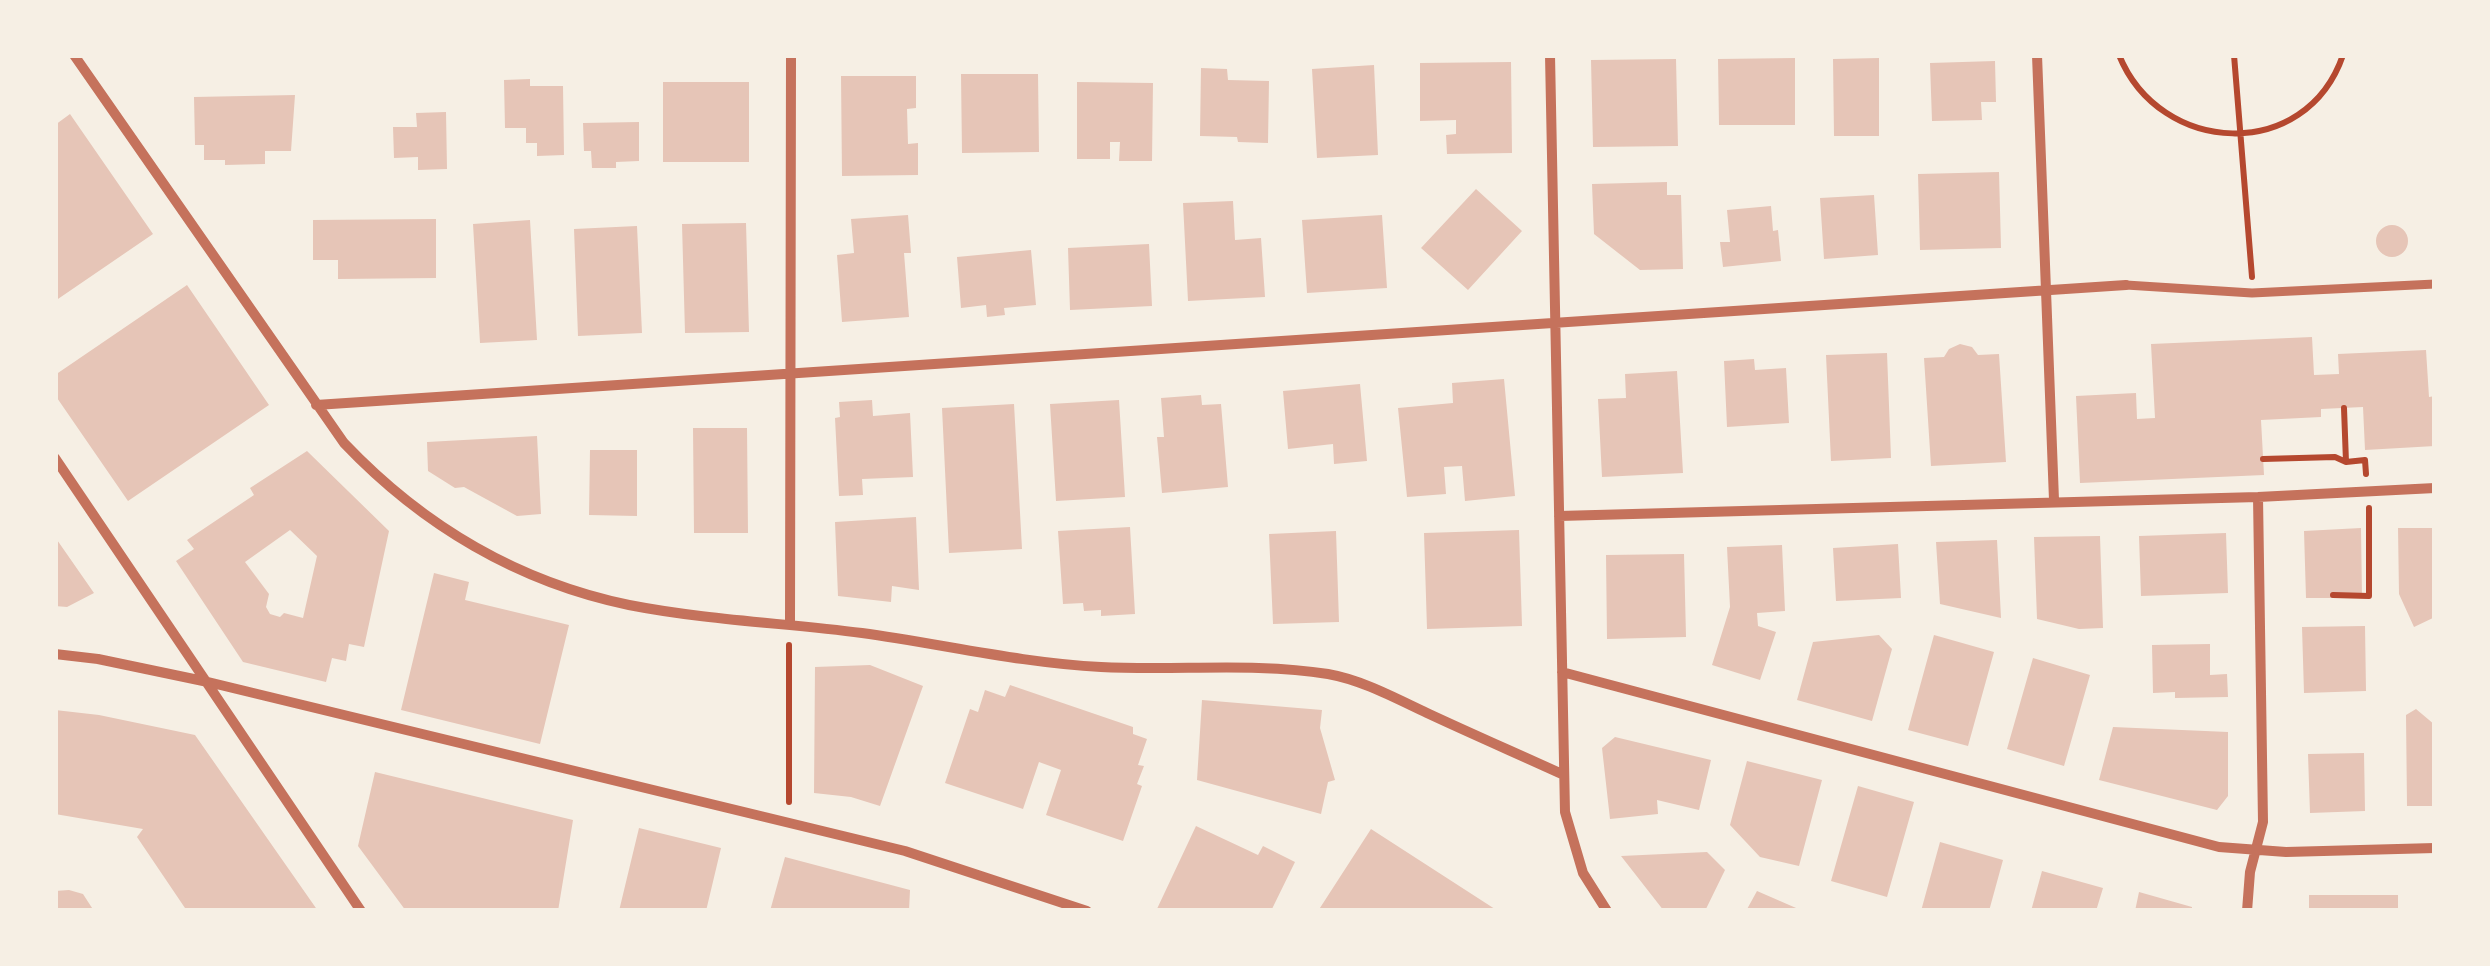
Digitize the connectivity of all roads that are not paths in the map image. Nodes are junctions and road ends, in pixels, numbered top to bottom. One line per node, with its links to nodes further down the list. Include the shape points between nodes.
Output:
1 (74, 55): 10 (street)
2 (791, 55): 9 (street)
3 (1550, 55): 8 (street)
4 (2037, 55): 7 (street)
5 (2126, 284): 6 (street, via 2252,293); 7 (street)
6 (2435, 284)
7 (2045, 288): 8 (street); 14 (street)
8 (1554, 322): 9 (street); 15 (street)
9 (793, 375): 10 (street); 16 (street)
10 (316, 405): 16 (street, via 385,485 436,525 510,566 626,604)
11 (55, 458): 19 (street)
12 (2435, 488): 13 (street)
13 (2258, 496): 14 (street); 22 (street, via 2263,822)
14 (2054, 500): 15 (street)
15 (1559, 516): 18 (street)
16 (790, 624): 20 (street, via 1071,666 1333,675)
17 (55, 654): 19 (street)
18 (1562, 672): 20 (street); 22 (street)
19 (208, 682): 23 (street); 24 (street, via 904,851)
20 (1564, 775): 25 (street, via 1576,853)
21 (2435, 848): 22 (street)
22 (2254, 851): 26 (street)
23 (362, 911)
24 (1086, 911)
25 (1607, 911)
26 (2246, 911)

